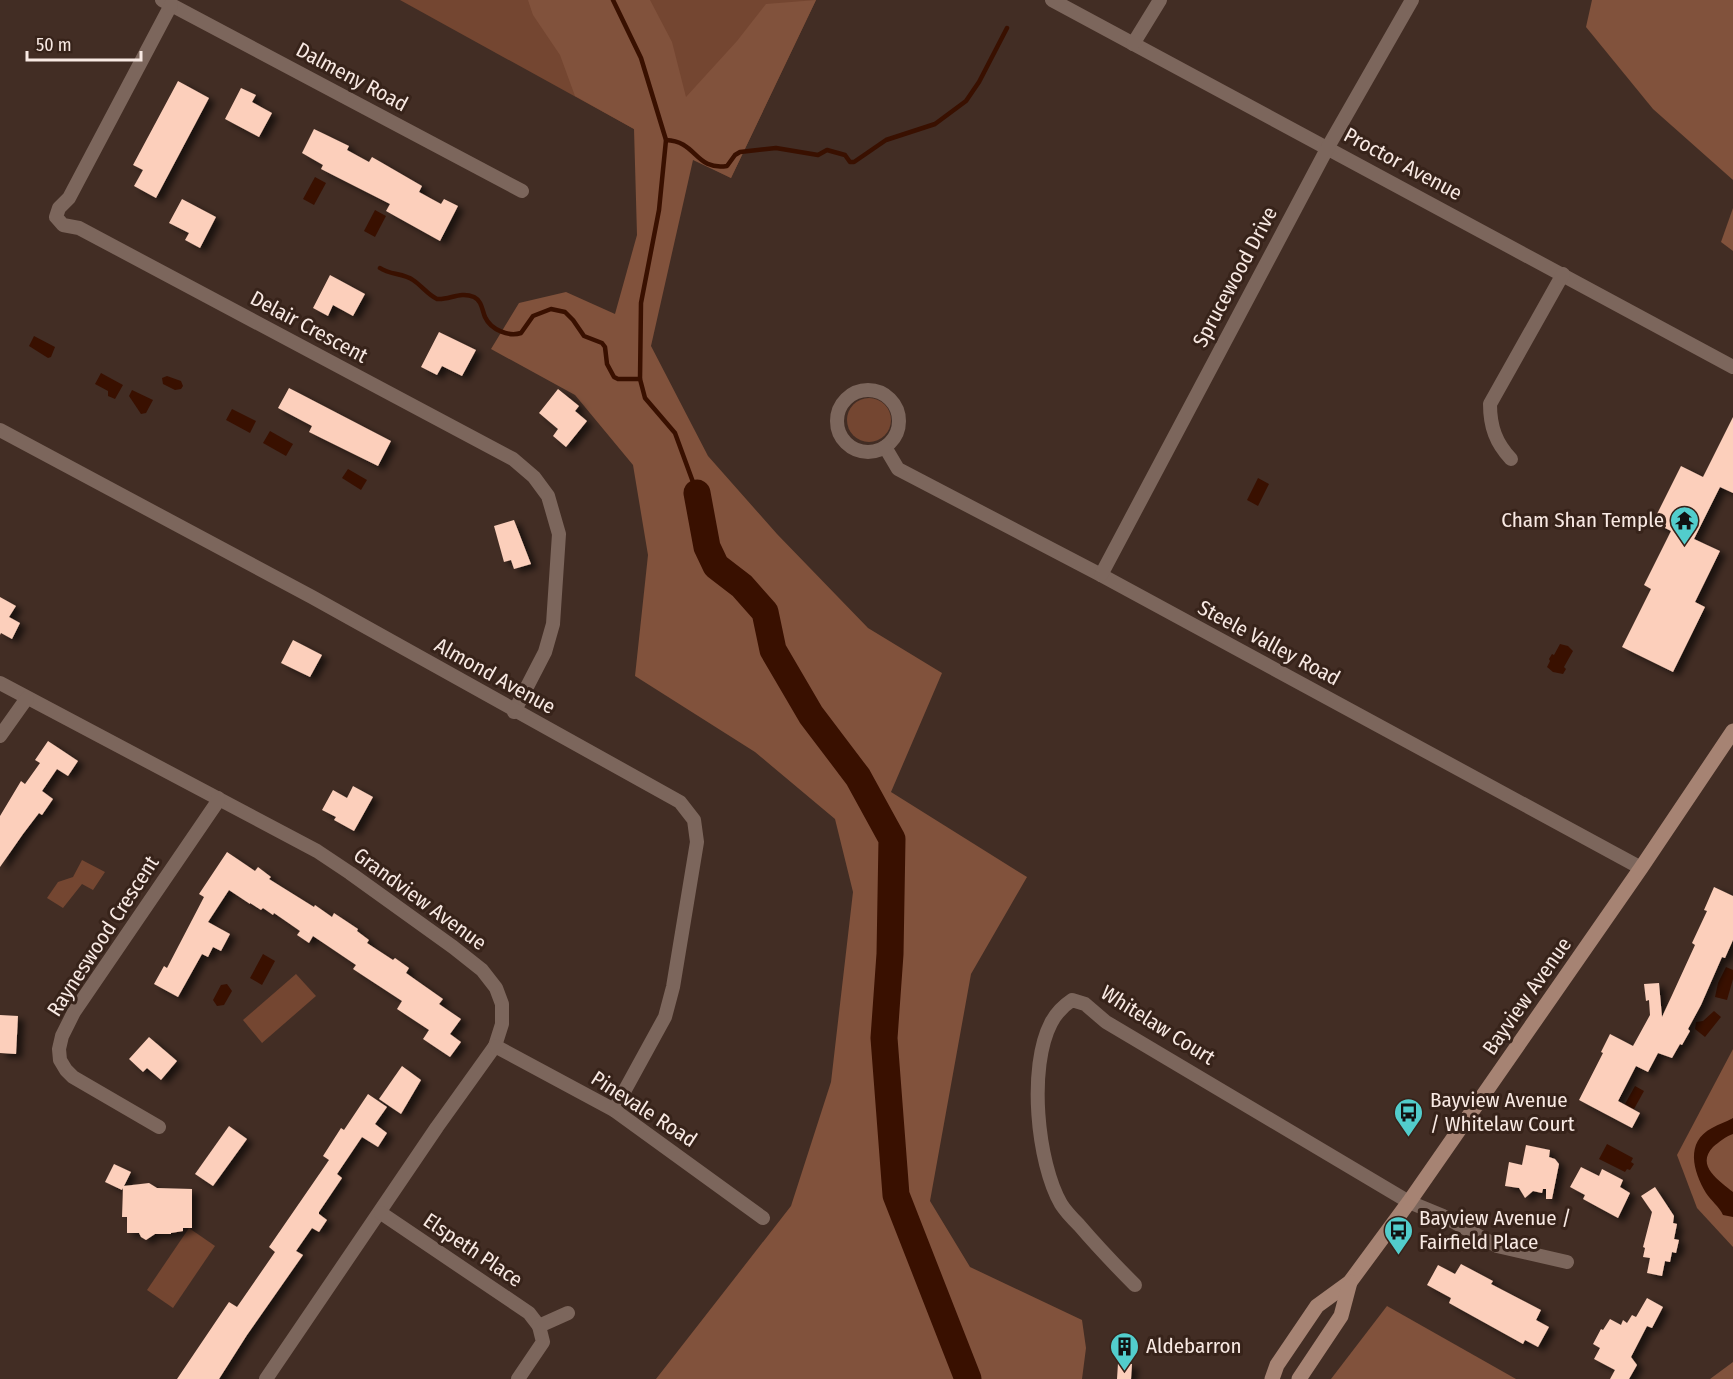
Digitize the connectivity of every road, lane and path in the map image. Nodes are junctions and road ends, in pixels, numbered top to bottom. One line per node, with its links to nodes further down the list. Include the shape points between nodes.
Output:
1 (1052, 0): 5 (street, Proctor Avenue)
2 (1160, 0): 5 (street)
3 (1412, 0): 6 (street, Sprucewood Drive)
4 (167, 2): 7 (street, Dalmeny Road); 16 (street, Delair Crescent, via 56,217 63,225 79,228 502,454 534,477 548,496 559,534 553,624 545,652)
5 (1133, 44): 6 (street, Proctor Avenue)
6 (1328, 147): 8 (street, Proctor Avenue); 13 (street, Sprucewood Drive)
7 (522, 191)
8 (1563, 274): 9 (street, Proctor Avenue); 12 (street, via 1490,404 1494,435)
9 (1733, 367)
10 (0, 430): 16 (street, Almond Avenue, via 312,597)
11 (885, 447): 11 (street, via 866,452 845,441 837,418 848,397 871,390 892,401 899,423 896,435); 13 (street, Steele Valley Road, via 898,469)
12 (1511, 459)
13 (1101, 575): 20 (street, Steele Valley Road)
14 (0, 683): 15 (street, Grandview Avenue)
15 (27, 698): 18 (street); 19 (street, Grandview Avenue)
16 (514, 712): 22 (street, Almond Avenue, via 680,802 694,820 696,842 665,1017)
17 (1733, 731): 20 (main road, Bayview Avenue)
18 (0, 736)
19 (218, 798): 21 (street, Grandview Avenue, via 317,851 482,970 496,988 502,1005 502,1024); 23 (street, Rayneswood Crescent, via 74,1012 59,1049 60,1060 73,1077)
20 (1641, 868): 24 (main road, Bayview Avenue)
21 (495, 1046): 22 (street, Pinevale Road); 25 (street, Grandview Avenue)
22 (614, 1110): 26 (street, Pinevale Road)
23 (159, 1127)
24 (1409, 1202): 27 (street, via 1497,1246); 28 (main road, Bayview Avenue); 29 (street, Whitelaw Court, via 1106,1022 1085,1004 1072,1000 1061,1007 1050,1023 1038,1066 1037,1098 1046,1160 1052,1186 1063,1207)
25 (381, 1213): 31 (street, Elspeth Place, via 529,1313); 32 (street, Grandview Avenue)
26 (763, 1218)
27 (1567, 1262)
28 (1350, 1282): 34 (main road, Bayview Avenue, via 1317,1306 1277,1365); 35 (main road, Bayview Avenue, via 1338,1322)
29 (1135, 1285)
30 (568, 1313): 31 (street)
31 (539, 1326): 33 (street, via 543,1342)
32 (266, 1379)
33 (518, 1379)
34 (1272, 1379)
35 (1299, 1379)

